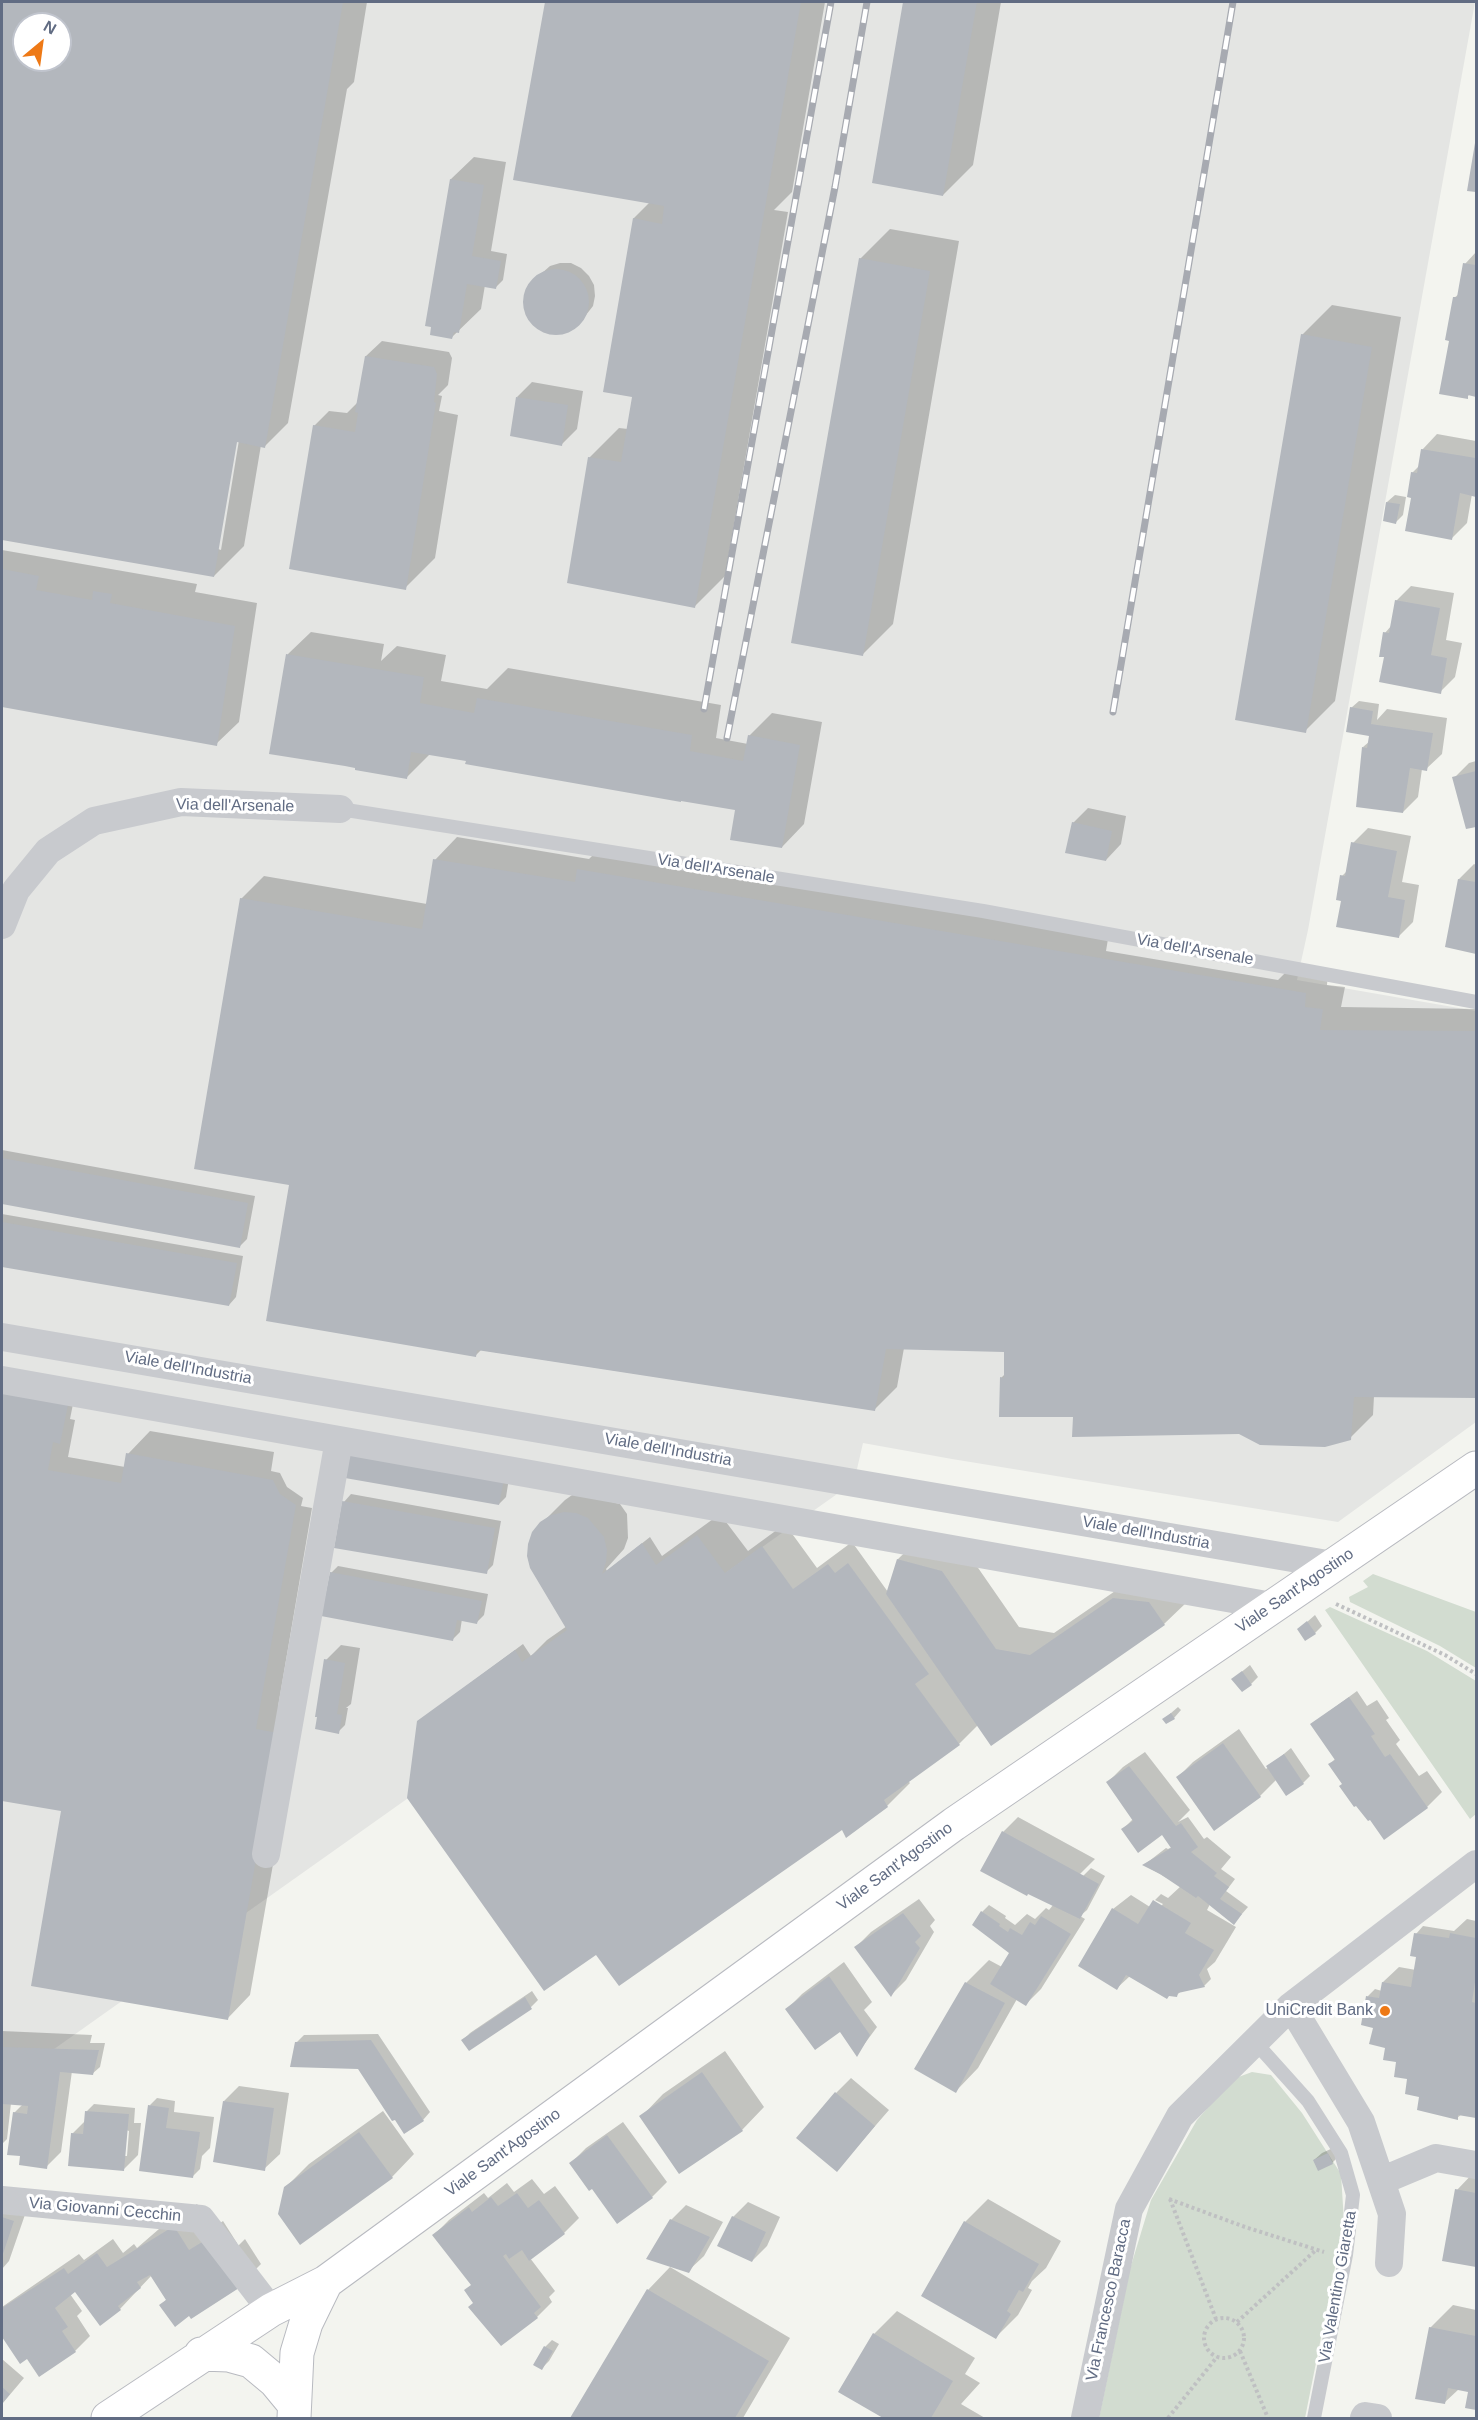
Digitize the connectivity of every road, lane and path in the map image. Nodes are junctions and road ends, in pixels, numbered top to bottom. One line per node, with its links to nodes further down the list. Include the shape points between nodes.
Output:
1 (340, 809): 2 (street, Via dell'Arsenale, via 181,802 94,821 48,852 16,890); 3 (lane, Via dell'Arsenale, via 983,911)
2 (2, 925)
3 (1476, 1002)
4 (2, 1336): 8 (street, Viale dell'Industria)
5 (2, 1380): 6 (street)
6 (339, 1440): 10 (street); 12 (street)
7 (1476, 1468): 8 (main road, Viale Sant'Agostino)
8 (1333, 1566): 9 (main road, Viale Sant'Agostino)
9 (1300, 1587): 10 (main road, Viale Sant'Agostino); 11 (path, via 1445,1655)
10 (1272, 1606): 24 (main road, Viale Sant'Agostino, via 954,1824)
11 (1476, 1674)
12 (266, 1854)
13 (1476, 1864): 14 (street, Via Francesco Baracca)
14 (1291, 2006): 15 (street, Via Francesco Baracca); 17 (street, via 1361,2122)
15 (1255, 2042): 18 (street, Via Francesco Baracca, via 1180,2116); 22 (lane, Via Valentino Giaretta, via 1308,2101 1341,2153 1353,2195)
16 (1476, 2165): 17 (street, via 1436,2158)
17 (1381, 2181): 23 (street, via 1392,2214)
18 (1142, 2185): 19 (path); 33 (street, Via Francesco Baracca, via 1129,2209)
19 (1170, 2199): 21 (path); 26 (path)
20 (2, 2200): 25 (street, Via Giovanni Cecchin, via 201,2219)
21 (1316, 2250): 22 (path); 27 (path)
22 (1346, 2255): 36 (lane, Via Valentino Giaretta)
23 (1389, 2263)
24 (326, 2282): 25 (main road, Viale Sant'Agostino); 31 (main road, Viale Sant'Agostino, via 306,2323 297,2353)
25 (271, 2310): 29 (main road, Viale Sant'Agostino)
26 (1216, 2319): 27 (path); 30 (path, via 1204,2335 1209,2351)
27 (1237, 2322): 28 (path, via 1245,2336)
28 (1240, 2350): 30 (path, via 1226,2358); 35 (path)
29 (201, 2354): 31 (main road, Viale Sant'Agostino, via 251,2361 275,2381); 32 (main road, Viale Sant'Agostino)
30 (1217, 2357): 34 (path)
31 (294, 2411)
32 (110, 2418)
33 (1084, 2418)
34 (1168, 2418)
35 (1268, 2418)
36 (1314, 2418)

